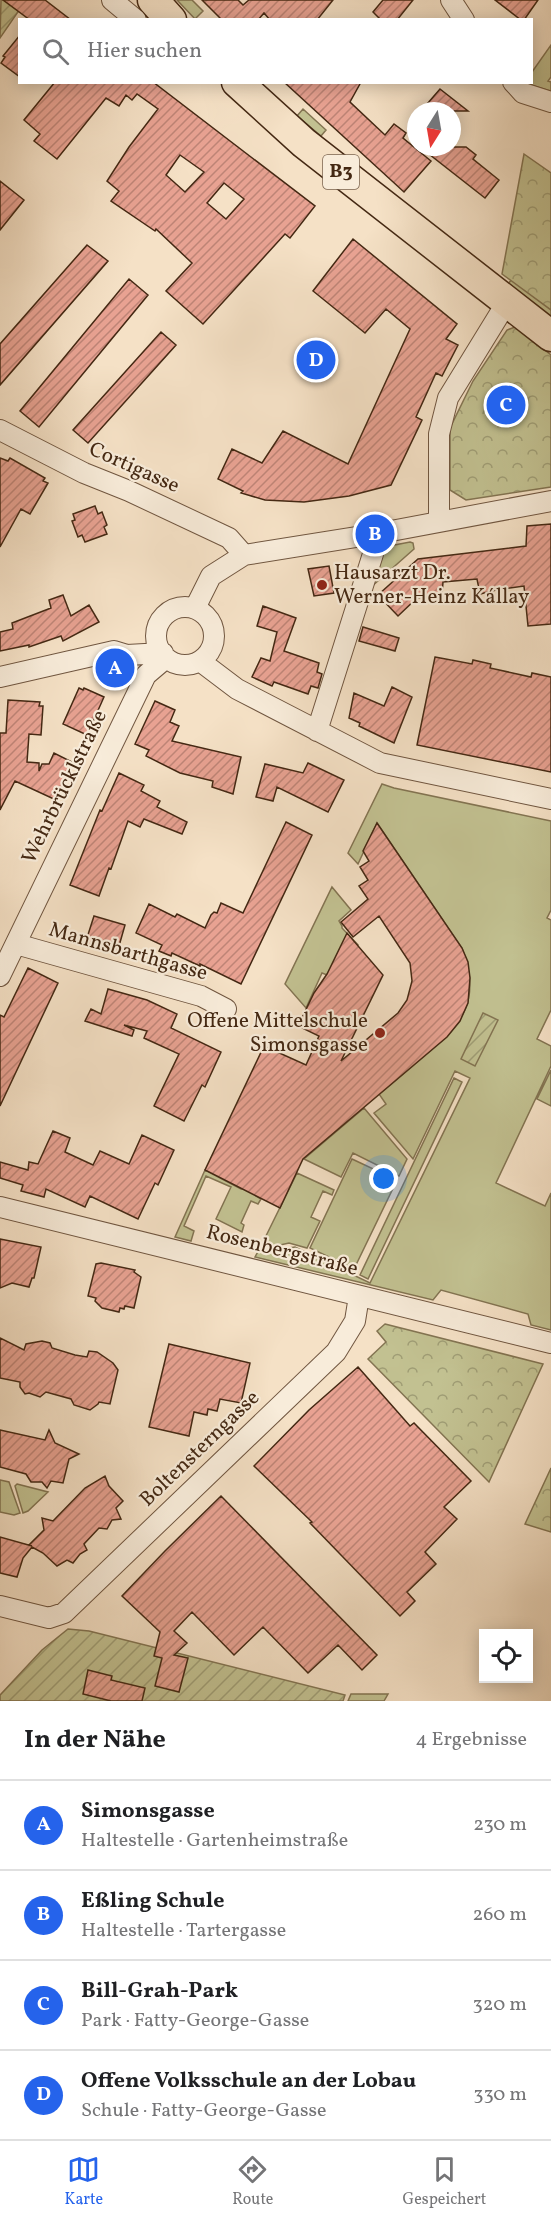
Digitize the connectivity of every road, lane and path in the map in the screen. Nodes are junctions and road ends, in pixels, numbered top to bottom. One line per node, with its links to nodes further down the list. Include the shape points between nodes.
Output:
1 (112, 0): 4 (street)
2 (153, 0): 5 (main road)
3 (451, 0): 6 (street)
4 (134, 18)
5 (169, 18)
6 (463, 18)
7 (239, 84): 10 (main road, B3, via 304,143)
8 (515, 84): 9 (street, via 523,93)
9 (551, 102)
10 (507, 302): 11 (main road, B3); 14 (street, via 447,398 438,434)
11 (551, 336)
12 (0, 430): 16 (street, Cortigasse, via 84,473 229,538)
13 (551, 501): 14 (street)
14 (439, 521): 15 (street)
15 (375, 534): 16 (street); 21 (street)
16 (244, 555): 17 (street, via 211,576)
17 (195, 608): 18 (street, via 177,608 163,616 157,628); 19 (street, via 212,623 214,640 208,655)
18 (162, 649): 19 (street, via 184,665); 20 (street, via 123,644 114,651); 23 (street, Wehrbrücklstraße)
19 (200, 661): 21 (street, via 237,689)
20 (0, 677)
21 (317, 731): 22 (street, via 380,763)
22 (551, 799)
23 (16, 944): 24 (street, Wehrbrücklstraße); 25 (street, Mannsbarthgasse, via 201,996)
24 (0, 976)
25 (226, 1009)
26 (0, 1207): 27 (street, Rosenbergstraße)
27 (359, 1296): 28 (street, Rosenbergstraße); 29 (street, Boltensterngasse, via 355,1321 336,1352 64,1613 49,1618)
28 (551, 1343)
29 (0, 1606)

